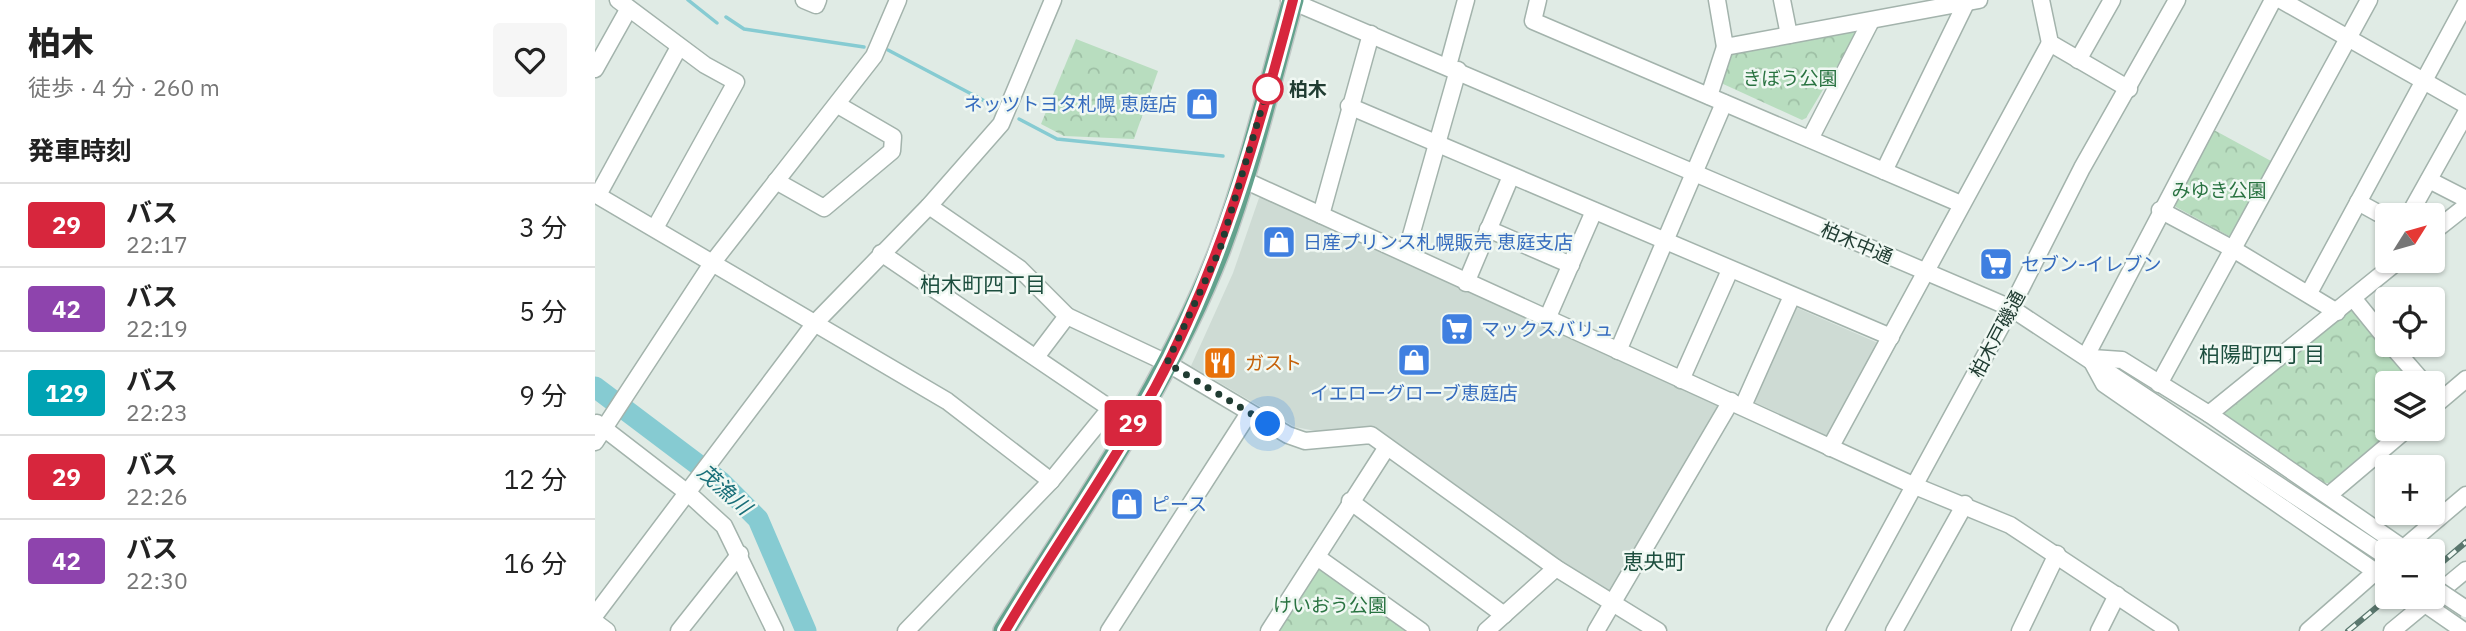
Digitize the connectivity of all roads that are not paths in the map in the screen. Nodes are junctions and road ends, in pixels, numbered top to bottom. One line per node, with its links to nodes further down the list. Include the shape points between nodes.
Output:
1 (804, 0): 2 (street, via 816,5)
2 (818, 0)
3 (898, 0): 33 (street, via 874,56)
4 (1053, 0): 50 (street, via 1001,124)
5 (1466, 0): 28 (street)
6 (1538, 0): 32 (street, via 1533,21)
7 (1717, 0): 26 (street)
8 (1782, 0): 22 (street)
9 (2041, 0): 24 (street)
10 (2112, 0): 27 (street)
11 (2177, 0): 31 (street, 柏木戸磯通)
12 (2273, 0): 52 (street)
13 (2281, 0): 23 (street)
14 (2369, 0): 23 (street)
15 (1292, 1): 21 (street, 柏木中通); 42 (main road)
16 (1973, 1): 19 (street); 39 (street)
17 (2466, 3): 20 (street)
18 (623, 5): 25 (street); 29 (street)
19 (1871, 21): 22 (street); 37 (street)
20 (2461, 26): 30 (street)
21 (1371, 34): 28 (street, 柏木中通); 35 (street)
22 (1789, 35): 26 (street)
23 (2348, 37): 30 (street); 60 (street)
24 (2050, 43): 27 (street); 49 (street)
25 (679, 47): 45 (street); 57 (street, via 736,82)
26 (1725, 47): 32 (street)
27 (2078, 60): 31 (street)
28 (1453, 68): 38 (street); 40 (street, 柏木中通)
29 (595, 69)
30 (2423, 81): 34 (street); 47 (street)
31 (2129, 89): 72 (street, 柏木戸磯通, via 2082,168)
32 (1716, 99): 37 (street); 40 (street)
33 (838, 105): 44 (street); 44 (street, via 893,137 892,151 824,208)
34 (2466, 105)
35 (1349, 106): 38 (street); 55 (street)
36 (2466, 113): 43 (street)
37 (1810, 139): 39 (street)
38 (1435, 143): 41 (street); 62 (street)
39 (1884, 171): 49 (street)
40 (1693, 172): 59 (street); 66 (street, 柏木中通)
41 (1511, 176): 54 (street); 58 (street)
42 (1242, 179): 55 (street); 83 (main road, via 1220,249)
43 (2429, 180): 46 (street); 48 (street)
44 (776, 181): 63 (street)
45 (596, 195): 57 (street)
46 (2466, 199)
47 (2358, 202): 53 (street); 69 (street)
48 (2416, 203)
49 (1961, 204): 66 (street)
50 (929, 206): 61 (street); 74 (street, via 1020,268)
51 (2466, 206): 56 (street)
52 (2160, 210): 60 (street); 81 (street)
53 (2375, 211)
54 (1594, 212): 59 (street); 64 (street)
55 (1321, 215): 62 (street)
56 (2445, 223)
57 (655, 228): 63 (street)
58 (1488, 229): 64 (street); 68 (street)
59 (1666, 242): 65 (street); 79 (street)
60 (2233, 249): 69 (street); 87 (street)
61 (881, 253): 76 (street); 80 (street)
62 (1406, 253): 68 (street)
63 (713, 262): 76 (street); 94 (street)
64 (1571, 265): 75 (street)
65 (1730, 270): 70 (street); 86 (street)
66 (1927, 272): 72 (street, 柏木中通); 78 (street)
67 (2384, 273): 71 (street)
68 (1466, 283): 75 (street)
69 (2309, 293): 73 (street)
70 (1792, 296): 78 (street); 89 (street)
71 (2353, 299): 73 (street); 77 (street)
72 (2011, 308): 81 (street, 柏木中通); 99 (street, 柏木戸磯通)
73 (2336, 312): 93 (street)
74 (1067, 316): 80 (street); 83 (street)
75 (1547, 319): 79 (street)
76 (814, 323): 98 (street, via 947,401); 100 (street)
77 (2375, 326)
78 (1891, 337): 97 (street)
79 (1618, 351): 86 (street)
80 (1036, 357): 90 (street)
81 (2088, 357): 87 (street, via 2122,360); 107 (street, 柏木中通); 111 (street, via 2103,384)
82 (2401, 357): 84 (street)
83 (1167, 363): 91 (main road); 92 (street)
84 (2414, 371)
85 (2466, 379): 88 (street)
86 (1681, 380): 89 (street)
87 (2159, 384): 93 (street)
88 (2445, 394)
89 (1737, 403): 97 (street); 118 (street)
90 (1114, 411): 91 (street); 98 (street, via 1097,424)
91 (1140, 412): 125 (main road)
92 (1249, 414): 96 (street, via 1305,441 1371,435); 130 (street)
93 (2209, 414): 101 (street)
94 (601, 427): 100 (street)
95 (2393, 441): 101 (street)
96 (1387, 447): 103 (street); 112 (street)
97 (1830, 448): 99 (street)
98 (1051, 481): 129 (street)
99 (1915, 486): 104 (street); 136 (street, 柏木戸磯通)
100 (692, 489): 108 (street, via 724,526); 122 (street)
101 (2329, 495): 105 (street)
102 (2466, 495): 106 (street)
103 (1350, 501): 110 (street); 123 (street)
104 (1965, 505): 109 (street, via 2010,525); 137 (street)
105 (2387, 539)
106 (2415, 539)
107 (2375, 549)
108 (740, 554): 127 (street); 128 (street)
109 (2057, 554): 116 (street); 138 (street)
110 (1317, 557): 131 (street); 132 (street)
111 (2375, 563)
112 (1556, 568): 118 (street); 123 (street)
113 (2375, 572): 141 (street)
114 (2462, 579): 115 (street)
115 (2445, 590)
116 (2117, 595): 139 (street); 140 (street)
117 (2445, 595): 121 (street, bridge)
118 (1613, 604): 134 (street); 135 (street)
119 (2419, 609): 142 (street)
120 (2432, 609): 143 (street)
121 (2466, 609)
122 (595, 615)
123 (1504, 615): 133 (street)
124 (595, 622): 126 (street)
125 (1008, 630)
126 (607, 631)
127 (679, 631)
128 (775, 631)
129 (906, 631)
130 (1109, 631)
131 (1269, 631)
132 (1422, 631)
133 (1486, 631)
134 (1597, 631)
135 (1658, 631)
136 (1835, 631)
137 (1894, 631)
138 (2020, 631)
139 (2099, 631)
140 (2170, 631)
141 (2308, 631)
142 (2392, 631)
143 (2464, 631)

